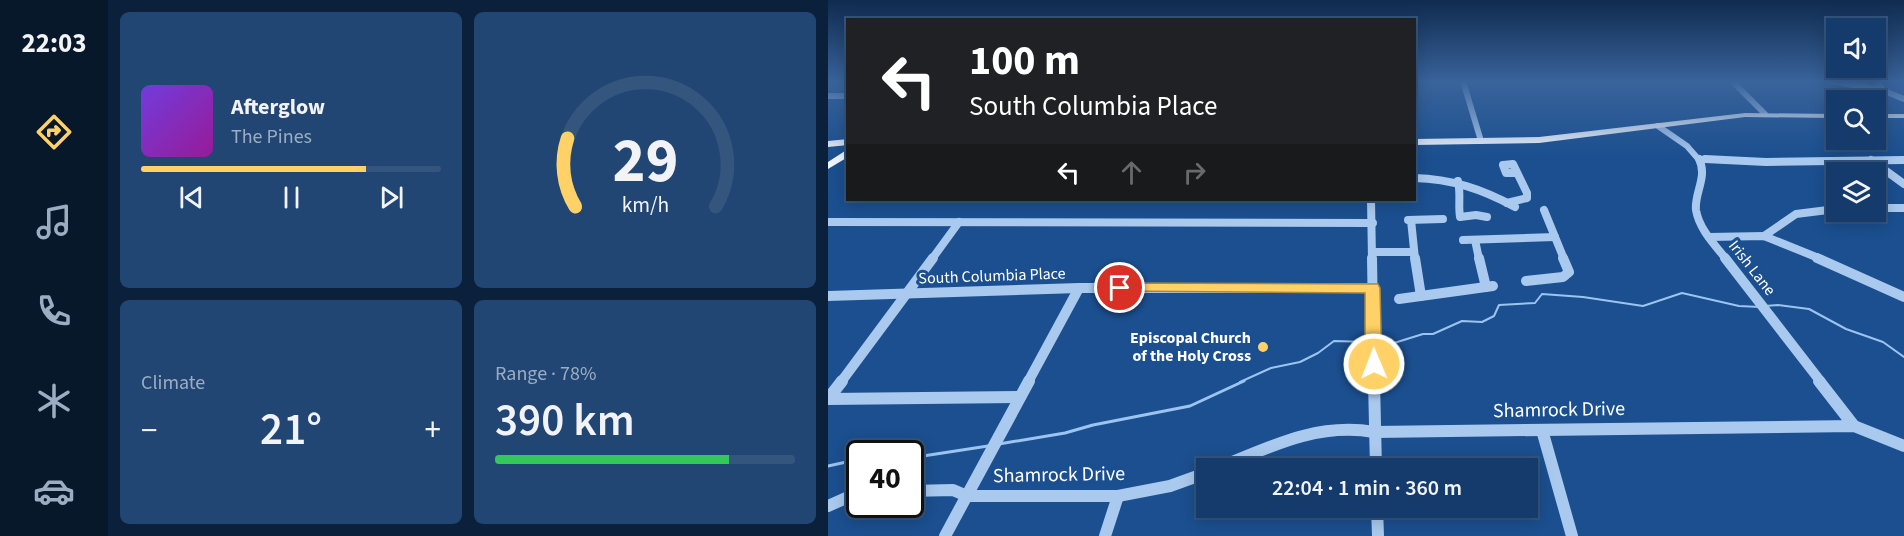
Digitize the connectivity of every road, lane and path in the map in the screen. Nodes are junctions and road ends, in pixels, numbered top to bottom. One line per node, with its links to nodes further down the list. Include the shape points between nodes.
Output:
1 (1471, 106): 8 (street)
2 (1757, 106): 3 (street)
3 (1765, 114): 4 (main road); 7 (main road)
4 (1826, 116)
5 (1886, 116): 6 (main road)
6 (1904, 116)
7 (1658, 126): 8 (main road, via 1578,136); 13 (street)
8 (1481, 141): 10 (main road)
9 (846, 142): 11 (main road)
10 (1416, 142)
11 (828, 144)
12 (846, 153): 16 (main road)
13 (1699, 159): 14 (street); 35 (street, Irish Lane, via 1703,174 1696,208)
14 (1870, 160): 15 (street); 20 (street)
15 (1904, 160)
16 (828, 166)
17 (1517, 173): 22 (street, via 1527,198)
18 (1416, 178): 19 (street)
19 (1458, 181): 22 (street); 28 (street, via 1460,217)
20 (1904, 184)
21 (1371, 201): 32 (street)
22 (1507, 203): 23 (street)
23 (1515, 207)
24 (1886, 208): 25 (street)
25 (1904, 208)
26 (1826, 209): 33 (street, via 1803,210 1788,216)
27 (1544, 210): 34 (street)
28 (1487, 217)
29 (1443, 219): 39 (street, via 1408,220)
30 (828, 222): 31 (street)
31 (959, 222): 32 (street); 43 (street)
32 (1373, 223): 38 (street)
33 (1764, 236): 35 (street); 46 (street)
34 (1556, 237): 37 (street); 40 (street, via 1569,272 1563,277)
35 (1709, 237): 50 (street, Irish Lane)
36 (1463, 240): 37 (street)
37 (1475, 240): 44 (street, via 1490,287)
38 (1373, 252): 39 (street); 42 (street)
39 (1414, 252): 44 (street)
40 (1526, 280)
41 (1080, 288): 42 (street, South Columbia Place); 43 (street, South Columbia Place); 48 (street)
42 (1372, 288): 52 (street)
43 (908, 295): 45 (street, South Columbia Place); 49 (street)
44 (1422, 296): 47 (street)
45 (828, 297)
46 (1904, 297)
47 (1399, 299)
48 (1020, 397): 49 (street); 58 (street)
49 (828, 399)
50 (1854, 426): 51 (street, Shamrock Drive); 53 (street, Shamrock Drive)
51 (1542, 430): 52 (street, Shamrock Drive); 66 (street)
52 (1374, 432): 54 (street, Shamrock Drive, via 1362,428 1318,431); 55 (street)
53 (1904, 447)
54 (1245, 458)
55 (1375, 458)
56 (1196, 477): 59 (street, Shamrock Drive)
57 (924, 491): 58 (street, Shamrock Drive, via 953,490)
58 (967, 496): 59 (street, Shamrock Drive); 63 (street)
59 (1118, 496): 64 (street)
60 (846, 498): 61 (street)
61 (828, 506)
62 (1377, 518): 65 (street)
63 (945, 536)
64 (1105, 536)
65 (1378, 536)
66 (1572, 536)

